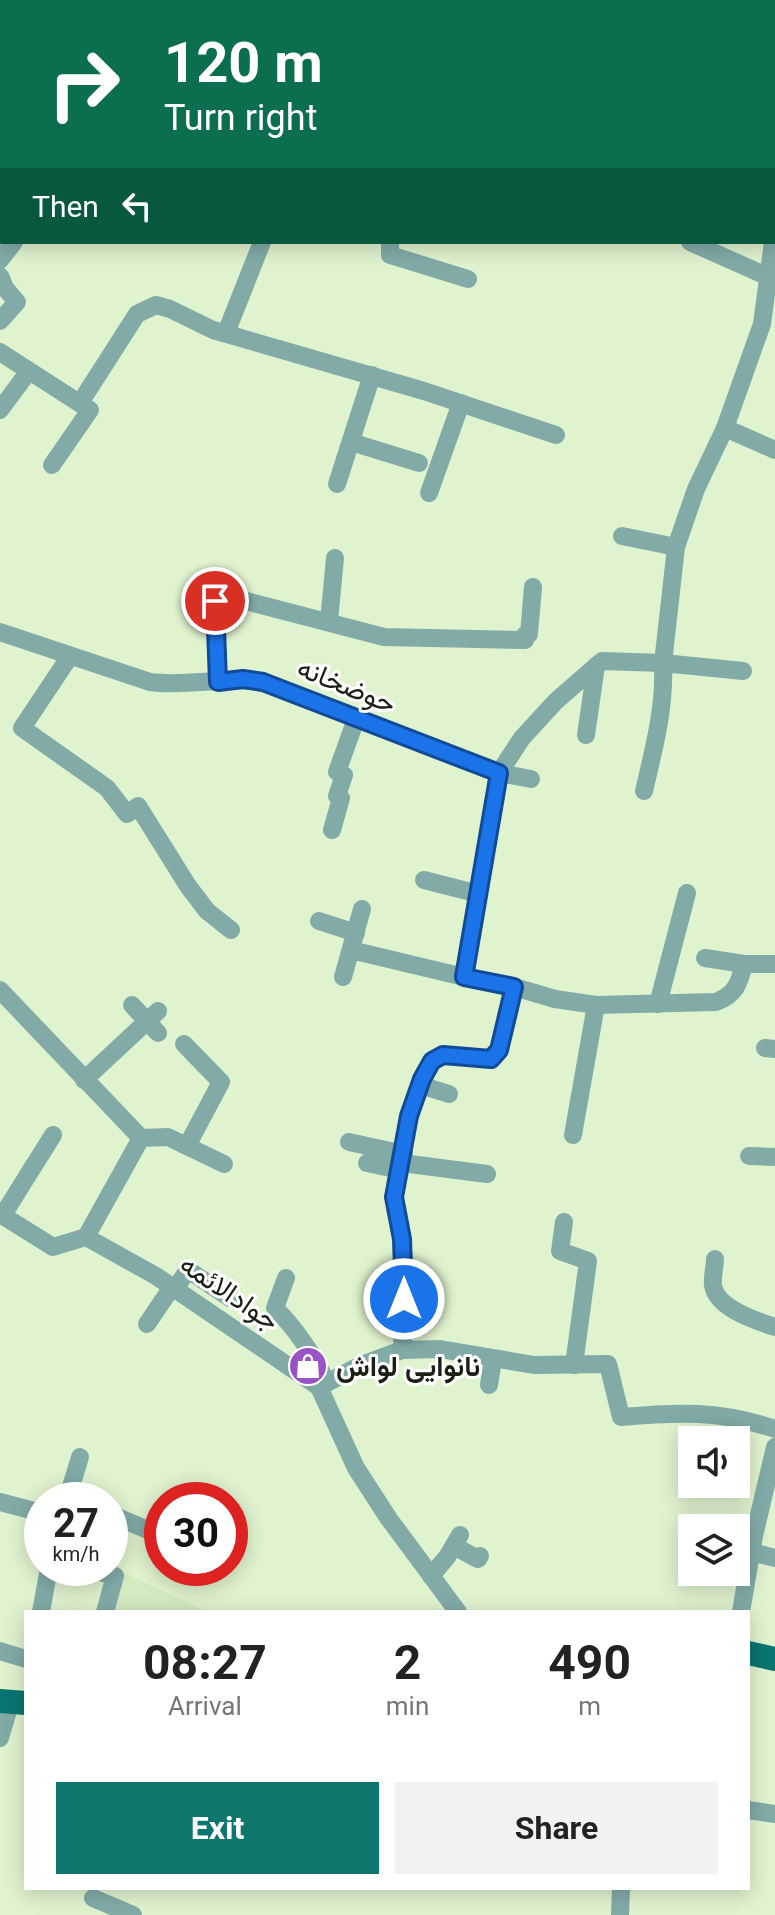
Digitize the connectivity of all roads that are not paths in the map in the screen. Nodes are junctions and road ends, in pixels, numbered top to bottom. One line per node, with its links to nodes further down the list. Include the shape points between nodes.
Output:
1 (12, 244): 6 (street)
2 (261, 244): 11 (street)
3 (390, 244): 9 (street, via 390,255)
4 (695, 244): 8 (street)
5 (773, 244): 8 (street)
6 (0, 260)
7 (0, 276): 10 (street, via 17,302)
8 (769, 277): 18 (street, via 762,324)
9 (468, 279)
10 (0, 321)
11 (226, 333): 14 (street); 15 (street, via 170,309 146,308)
12 (0, 352): 13 (street)
13 (29, 371): 15 (street); 17 (street)
14 (372, 375): 16 (street); 20 (street)
15 (80, 403): 23 (street, via 90,410)
16 (461, 403): 19 (street); 25 (street)
17 (0, 410)
18 (725, 428): 21 (street); 27 (street)
19 (556, 435)
20 (351, 442): 22 (street); 24 (street)
21 (775, 450)
22 (419, 463)
23 (52, 465)
24 (337, 484)
25 (429, 493)
26 (622, 536): 27 (street)
27 (676, 547): 33 (street)
28 (335, 558): 30 (street)
29 (533, 587): 30 (street, via 525,640 384,637)
30 (329, 621): 36 (street, via 246,601 215,601)
31 (0, 632): 32 (street, حوضخانه)
32 (70, 656): 36 (street, حوضخانه, via 150,682); 48 (street, via 22,728 107,788 127,814 138,806 188,886)
33 (663, 663): 34 (street, via 602,661); 35 (street); 41 (street, via 664,693)
34 (596, 666): 38 (street); 39 (street, via 522,738)
35 (743, 671)
36 (218, 682): 37 (street, حوضخانه, via 263,682)
37 (356, 719): 39 (street, حوضخانه); 42 (street, via 337,772 344,775)
38 (586, 735)
39 (499, 773): 40 (street, حوضخانه); 45 (street)
40 (531, 779)
41 (644, 791)
42 (332, 830)
43 (424, 880): 45 (street)
44 (687, 893): 57 (street)
45 (479, 894): 54 (street)
46 (362, 909): 49 (street)
47 (319, 921): 49 (street)
48 (231, 930)
49 (353, 942): 53 (street); 54 (street)
50 (705, 958): 51 (street)
51 (744, 964): 52 (street); 57 (street, via 732,996 716,1002)
52 (775, 964)
53 (343, 977)
54 (464, 977): 55 (street)
55 (514, 987): 59 (street); 62 (street, via 499,1050 491,1059 443,1055 432,1061)
56 (0, 990): 61 (street)
57 (658, 1004): 59 (street)
58 (132, 1005): 61 (street, via 154,1022)
59 (596, 1005): 65 (street)
60 (184, 1044): 68 (street, via 221,1082)
61 (84, 1080): 66 (street)
62 (420, 1085): 63 (street); 71 (street)
63 (449, 1094)
64 (53, 1135): 75 (street)
65 (573, 1135)
66 (141, 1138): 68 (street, via 168,1137); 77 (street)
67 (349, 1142): 71 (street)
68 (187, 1146): 73 (street)
69 (749, 1156): 70 (street)
70 (775, 1157)
71 (402, 1162): 72 (street); 74 (street); 84 (street, via 394,1197 405,1273)
72 (367, 1163)
73 (224, 1164)
74 (487, 1174)
75 (2, 1214): 77 (street, via 53,1247)
76 (564, 1222): 86 (street, via 560,1251 588,1261)
77 (86, 1237): 80 (street, جوادالائمه)
78 (715, 1259): 83 (street, via 713,1287 719,1298)
79 (286, 1278): 87 (street, via 275,1308 315,1357)
80 (174, 1288): 81 (street, via 188,1270); 82 (street); 87 (street, جوادالائمه)
81 (230, 1298)
82 (147, 1324)
83 (767, 1328)
84 (402, 1350): 85 (street, via 440,1349); 87 (street)
85 (493, 1360): 86 (street); 88 (street)
86 (574, 1365): 89 (street, via 608,1364 621,1417 704,1412)
87 (323, 1385): 98 (street, via 356,1468)
88 (489, 1385)
89 (775, 1429)
90 (775, 1447): 95 (street)
91 (80, 1457): 92 (street)
92 (75, 1482)
93 (0, 1502): 94 (street)
94 (24, 1508)
95 (752, 1552): 97 (street); 104 (street)
96 (480, 1556): 98 (street, via 457,1540)
97 (775, 1558)
98 (431, 1576): 103 (street)
99 (46, 1586): 101 (street)
100 (112, 1586): 102 (street)
101 (41, 1610)
102 (106, 1610)
103 (456, 1610)
104 (741, 1610)
105 (0, 1651): 107 (street)
106 (750, 1653): 108 (main road)
107 (24, 1658)
108 (775, 1659)
109 (18, 1700): 110 (street)
110 (0, 1738)
111 (750, 1810): 112 (street)
112 (775, 1814)
113 (621, 1890): 116 (street)
114 (92, 1900): 115 (street)
115 (133, 1915)
116 (620, 1915)

